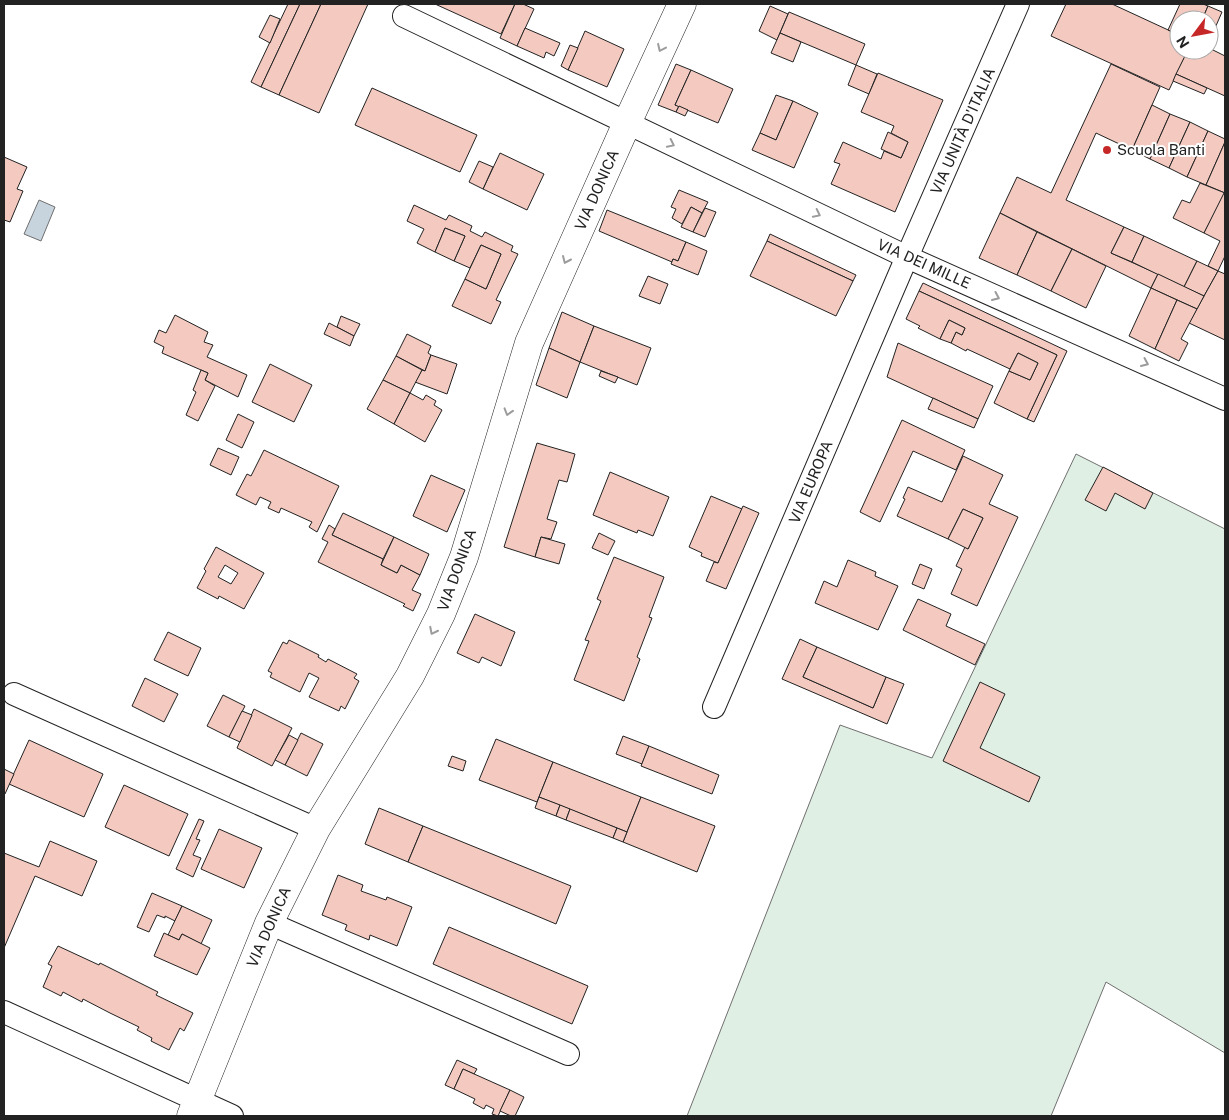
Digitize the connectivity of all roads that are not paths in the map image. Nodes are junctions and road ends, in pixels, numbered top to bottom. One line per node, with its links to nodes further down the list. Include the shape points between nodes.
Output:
1 (682, 4): 4 (street, VIA DONICA, one-way to 4)
2 (1018, 4): 5 (street, VIA UNITÀ D'ITALIA)
3 (404, 16): 4 (street, VIA DEI MILLE)
4 (627, 123): 5 (street, VIA DEI MILLE, one-way to 5); 9 (street, VIA DONICA, one-way to 9, via 529,343 464,556 442,614 410,676)
5 (907, 257): 6 (street, VIA DEI MILLE, one-way to 6); 8 (street, VIA EUROPA)
6 (1225, 399)
7 (14, 694): 9 (street)
8 (714, 707)
9 (316, 829): 10 (street, VIA DONICA)
10 (268, 923): 12 (street); 13 (street, VIA DONICA)
11 (4, 1012): 13 (street)
12 (568, 1054)
13 (194, 1109): 14 (street)
14 (232, 1116)

